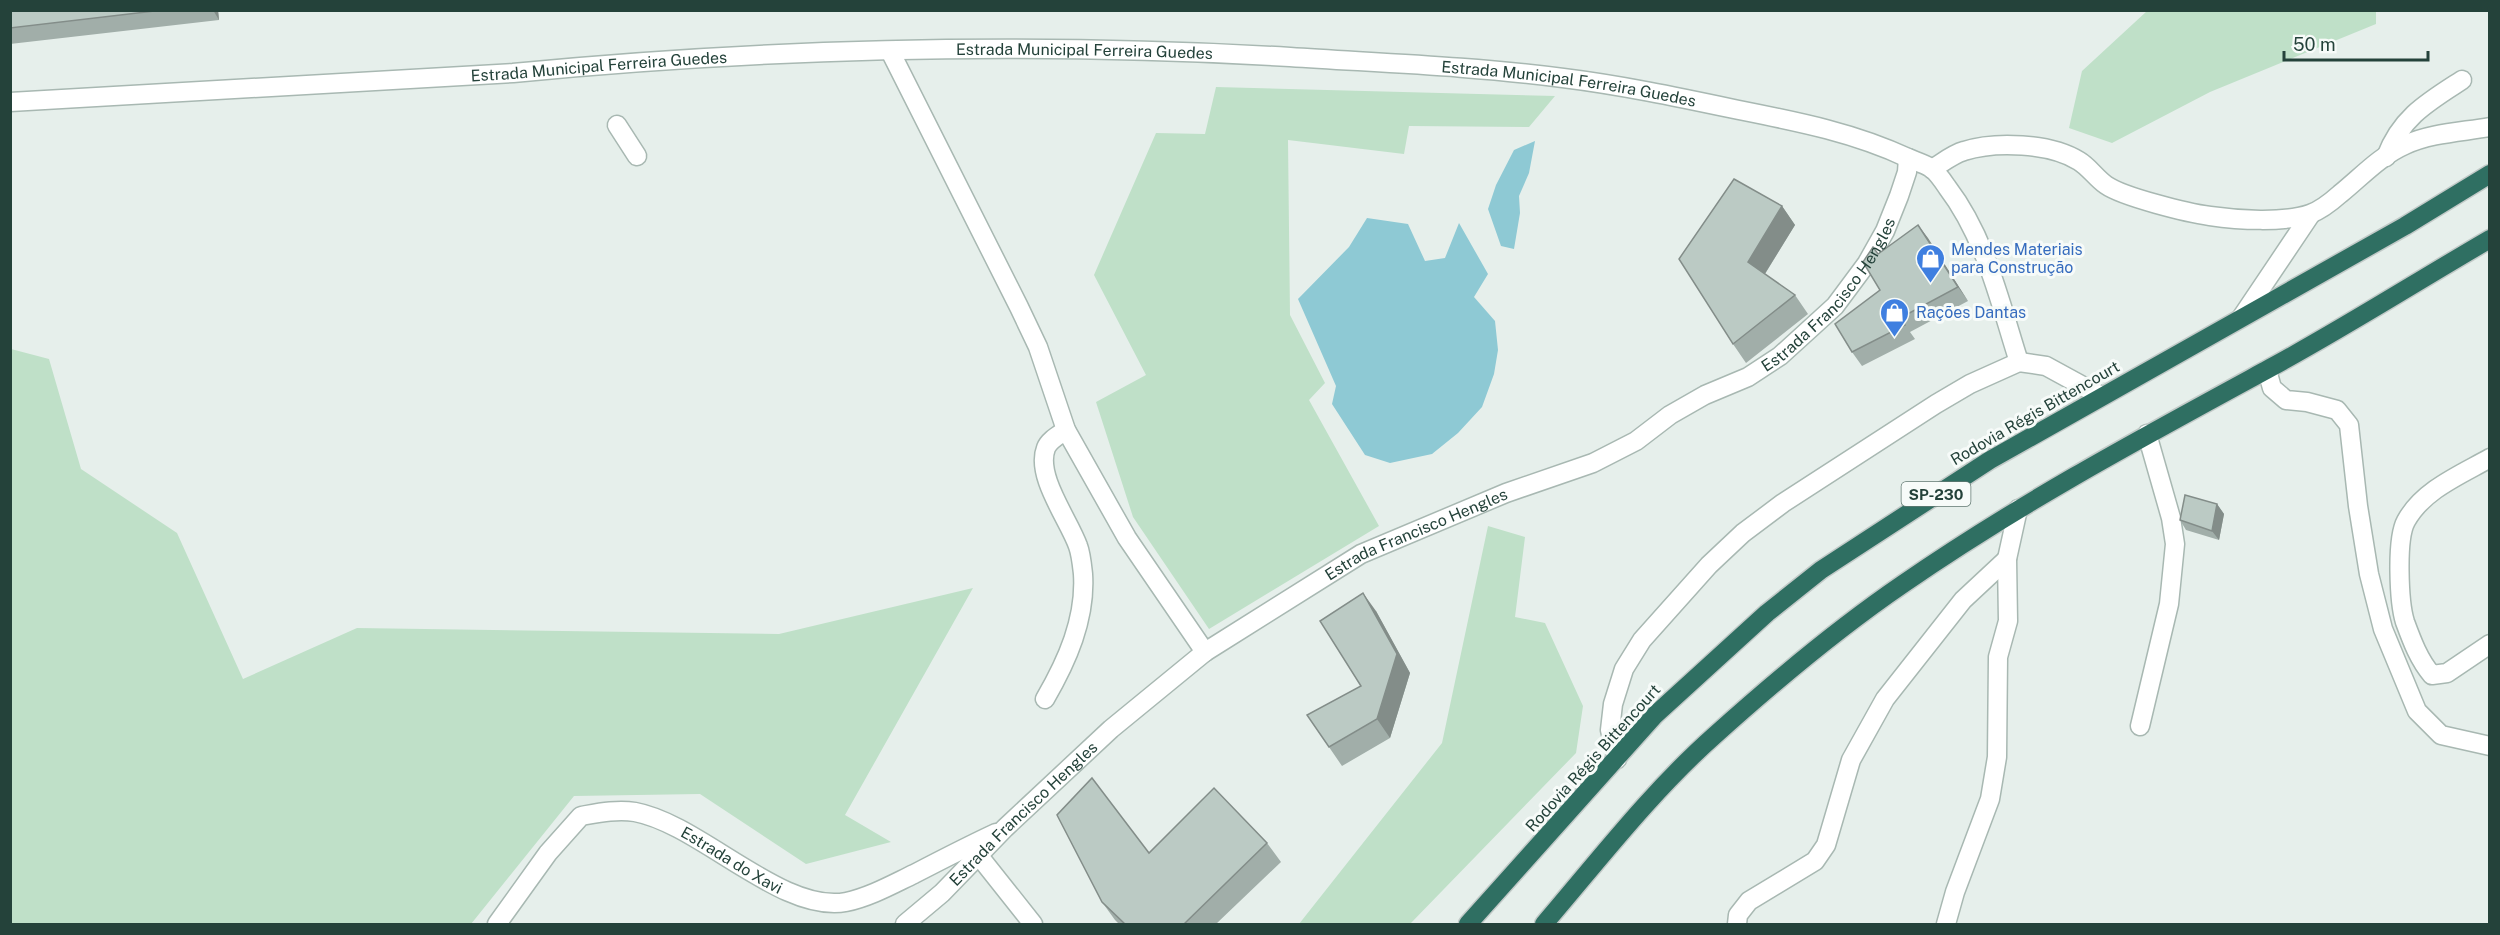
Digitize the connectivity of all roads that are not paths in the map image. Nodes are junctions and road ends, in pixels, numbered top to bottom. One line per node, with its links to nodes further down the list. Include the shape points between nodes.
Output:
1 (890, 51): 3 (street, Estrada Municipal Ferreira Guedes); 8 (street, Estrada Municipal Ferreira Guedes, via 1156,50 1427,64 1560,77 1829,129); 17 (street, via 1038,347)
2 (2462, 80): 7 (street, via 2423,105 2403,124)
3 (10, 102)
4 (617, 125): 6 (street)
5 (2490, 127): 7 (street, via 2421,139)
6 (637, 156)
7 (2386, 157): 11 (street)
8 (1908, 158): 9 (street, Estrada Municipal Ferreira Guedes); 23 (street, Estrada Francisco Hengles, via 1899,196 1867,263 1835,306 1780,356 1748,377 1670,415 1636,441 1593,463 1506,493 1361,554)
9 (1932, 169): 11 (street, via 1961,151 1984,145 2012,145 2068,155 2119,191 2210,216 2282,219); 14 (street, Estrada Municipal Ferreira Guedes, via 1956,201 1985,254)
10 (2490, 174): 13 (highway, Rodovia Régis Bittencourt / SP-230)
11 (2311, 214): 13 (street)
12 (2490, 239): 15 (highway)
13 (2241, 318): 16 (highway, Rodovia Régis Bittencourt / SP-230)
14 (2019, 362): 16 (street, via 2046,366); 27 (street, via 1970,384 1869,445 1783,503 1709,565 1642,640 1624,669 1610,730)
15 (2267, 370): 18 (highway); 26 (street, via 2272,388 2286,400 2337,410 2349,425 2369,574 2384,629 2417,711 2441,735)
16 (2101, 396): 27 (highway, Rodovia Régis Bittencourt / SP-230, via 1990,460 1821,570 1767,613 1655,715)
17 (1066, 430): 23 (street, via 1127,538); 24 (street, via 1048,444 1044,456 1057,504 1079,548 1083,601 1067,656)
18 (2147, 435): 20 (highway); 25 (street, via 2175,544 2169,604)
19 (2490, 458): 22 (street, via 2428,494 2402,530 2401,563 2404,620 2422,663 2432,675 2447,673)
20 (2018, 509): 21 (street); 34 (highway, via 1866,611 1712,737 1643,808)
21 (2007, 559): 35 (street, via 1963,600 1885,699 1851,760 1826,845 1815,861 1749,900 1738,915); 36 (street, via 2008,621 1998,657 1997,757 1990,798)
22 (2490, 644)
23 (1206, 652): 28 (street, Estrada Francisco Hengles, via 1111,729)
24 (1045, 699)
25 (2140, 726)
26 (2490, 746)
27 (1617, 759): 33 (highway, Rodovia Régis Bittencourt / SP-230)
28 (1005, 828): 29 (street, Estrada Francisco Hengles); 30 (street, Estrada do Xavi, via 885,888 847,902 824,903 773,883 659,818 613,811 580,816)
29 (979, 856): 31 (street, Estrada Francisco Hengles); 32 (street)
30 (497, 924)
31 (905, 924)
32 (1033, 924)
33 (1468, 924)
34 (1544, 924)
35 (1737, 924)
36 (1946, 924)

